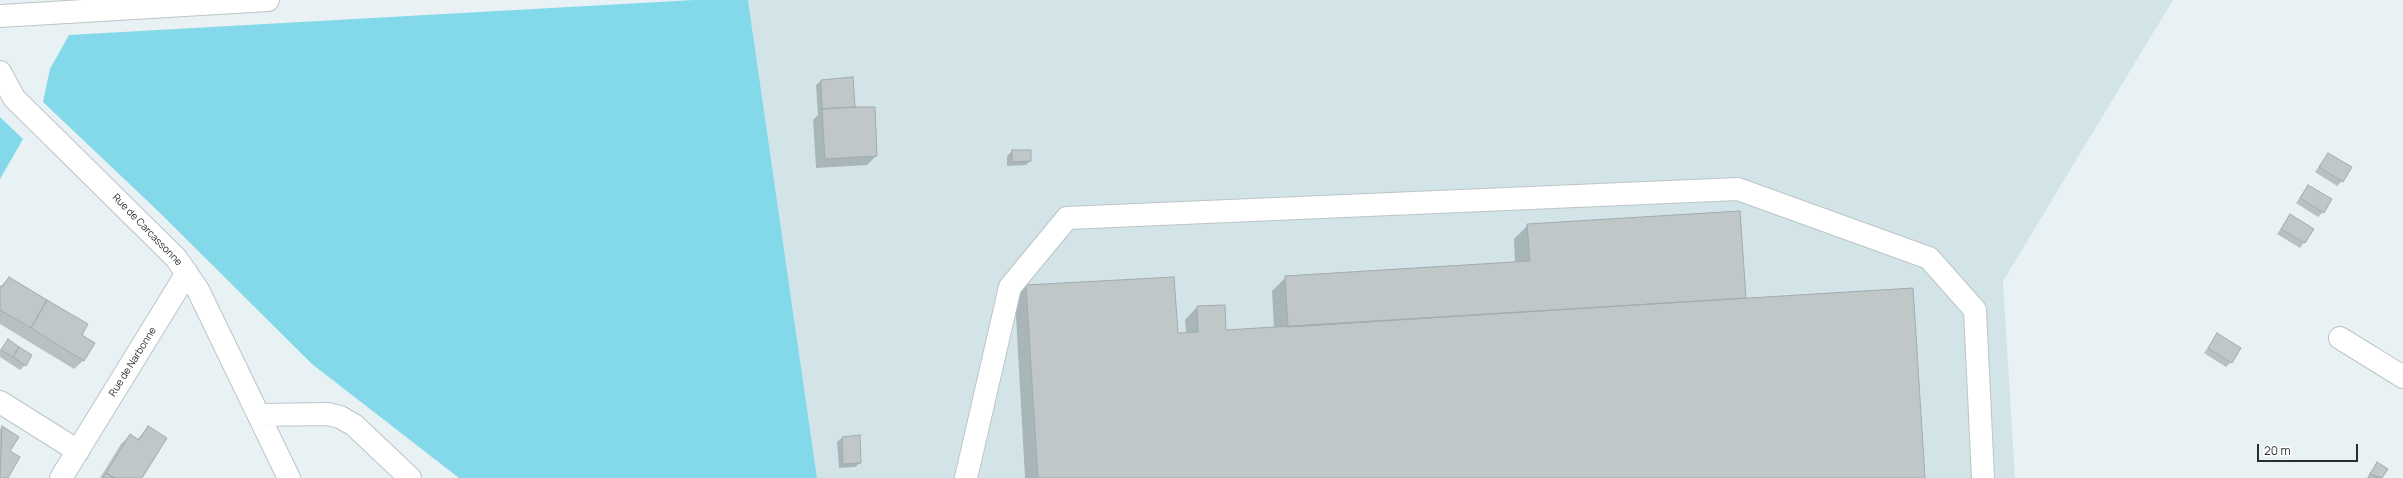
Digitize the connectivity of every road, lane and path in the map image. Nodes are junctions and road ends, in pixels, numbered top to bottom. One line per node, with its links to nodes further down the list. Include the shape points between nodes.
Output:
1 (268, 0): 2 (street)
2 (0, 16)
3 (0, 72): 4 (street, Rue de Carcassonne, via 14,98 171,252)
4 (187, 273): 8 (street, Rue de Carcassonne, via 198,290); 9 (street, Rue de Narbonne)
5 (2340, 338): 6 (street)
6 (2403, 377)
7 (0, 402): 9 (street)
8 (259, 415): 11 (street, Rue de Carcassonne); 12 (street, via 328,414 340,417 354,425)
9 (78, 451): 10 (street, Rue de Narbonne)
10 (61, 478)
11 (289, 478)
12 (410, 478)
13 (966, 478): 14 (street, via 1010,287 1067,218 1738,189 1929,258 1975,310)
14 (1983, 478)

